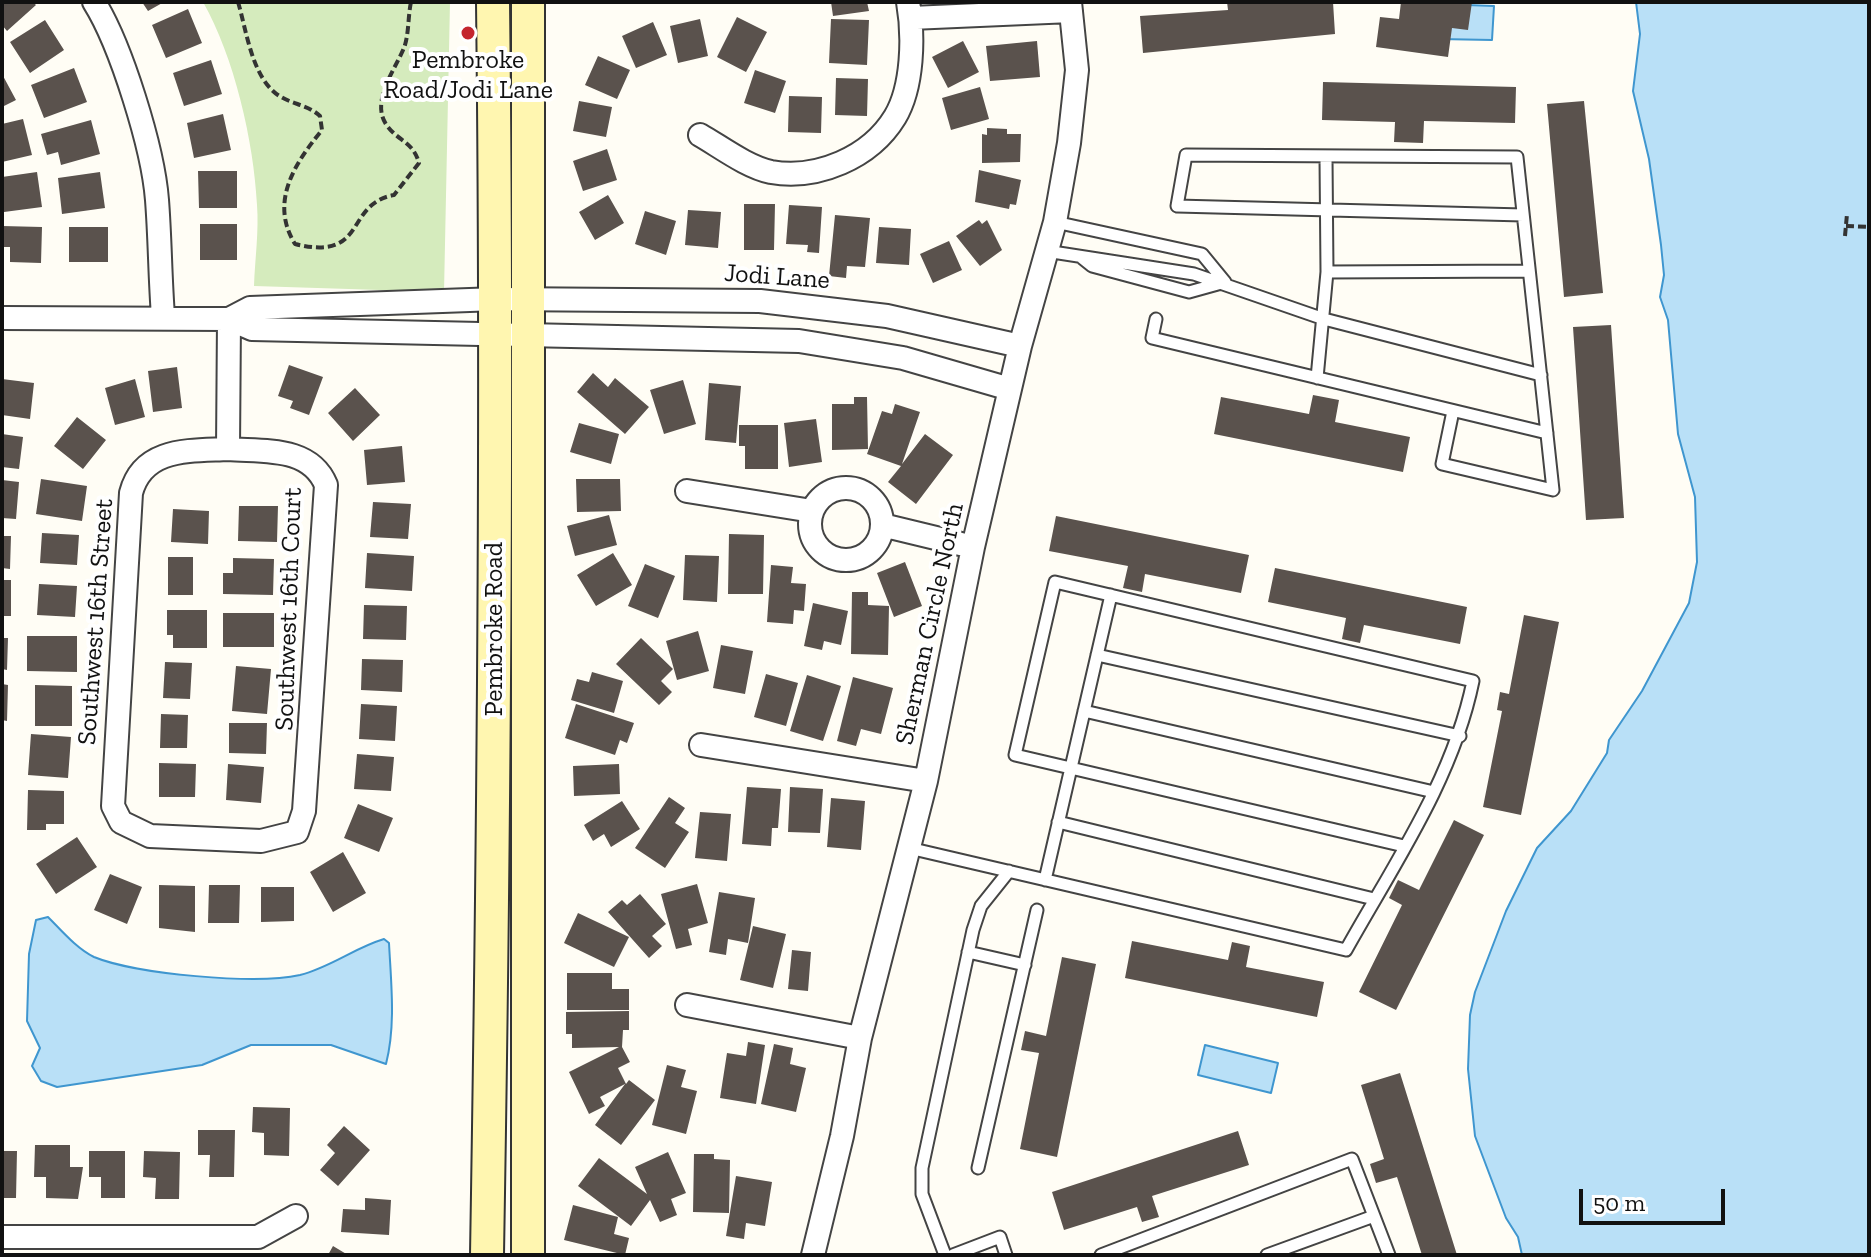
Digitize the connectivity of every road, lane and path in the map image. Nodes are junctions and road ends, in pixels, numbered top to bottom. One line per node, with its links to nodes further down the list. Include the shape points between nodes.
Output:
1 (94, 2): 23 (street, via 110,27 157,196)
2 (238, 2): 3 (path, via 267,84 279,96 320,116 322,130 298,158 284,207 295,244 314,249 333,247 349,237 368,207 394,195 419,163 415,148 387,126 381,105 404,48)
3 (411, 2)
4 (493, 2): 22 (main road, Pembroke Road)
5 (528, 2): 22 (main road, Pembroke Road)
6 (1071, 6): 7 (street); 13 (street, Sherman Circle North, via 1077,70)
7 (910, 10): 8 (street, via 907,84 895,118 852,159 827,169 769,172)
8 (700, 135)
9 (1326, 158): 10 (lane); 10 (lane, via 1186,155 1177,206); 12 (lane, via 1517,157)
10 (1327, 210): 12 (lane); 20 (lane)
11 (1847, 214): 14 (path)
12 (1523, 215): 19 (lane)
13 (1055, 222): 17 (street, Sherman Circle North); 21 (lane, via 1202,254)
14 (1846, 226): 15 (path); 16 (path)
15 (1869, 227)
16 (1845, 236)
17 (1046, 251): 18 (lane); 29 (street, Sherman Circle North)
18 (1082, 258): 21 (lane); 21 (lane, via 1092,266 1189,292)
19 (1529, 271): 20 (lane); 30 (lane)
20 (1327, 272): 27 (lane)
21 (1225, 282): 27 (lane)
22 (512, 299): 25 (street, Jodi Lane, via 250,308); 28 (main road, Pembroke Road); 29 (street, Jodi Lane, via 760,301 831,307)
23 (163, 316): 24 (street); 25 (street)
24 (2, 318)
25 (229, 319): 28 (street, via 252,329); 35 (street)
26 (1156, 319): 31 (lane, via 1152,338)
27 (1324, 319): 30 (lane); 31 (lane)
28 (512, 337): 32 (street, via 799,341 903,358); 64 (main road, Pembroke Road); 65 (main road, Pembroke Road)
29 (1020, 346): 32 (street, Sherman Circle North)
30 (1541, 375): 34 (lane)
31 (1317, 378): 33 (lane)
32 (1010, 389): 39 (street, Sherman Circle North)
33 (1453, 411): 34 (lane); 34 (lane, via 1442,464 1553,490)
34 (1547, 433)
35 (228, 449): 49 (street, Southwest 16th Court, via 288,453 308,460 326,485 309,783); 49 (street, Southwest 16th Street, via 173,452 156,459 134,483 113,806 121,822 150,836 261,841)
36 (687, 491): 37 (street)
37 (812, 511): 38 (street, via 832,490 857,489 875,503); 38 (street, via 809,530 814,542 821,552 843,561 874,547)
38 (882, 525): 39 (street)
39 (973, 547): 46 (street, Sherman Circle North)
40 (1111, 595): 41 (lane); 43 (lane, via 1473,681); 45 (lane, via 1055,582 1015,755)
41 (1097, 655): 42 (lane); 43 (lane)
42 (1084, 711): 45 (lane); 47 (lane)
43 (1460, 736): 47 (lane)
44 (701, 745): 46 (street)
45 (1071, 768): 48 (lane); 50 (lane)
46 (926, 781): 51 (street, Sherman Circle North)
47 (1434, 792): 50 (lane)
48 (1058, 822): 53 (lane); 54 (lane)
49 (297, 832)
50 (1404, 846): 54 (lane)
51 (909, 848): 52 (lane); 59 (street, Sherman Circle North)
52 (1009, 871): 53 (lane); 56 (lane, via 981,906)
53 (1045, 880): 54 (lane, via 1346,950)
54 (1374, 899)
55 (1037, 910): 57 (lane)
56 (968, 952): 57 (lane); 67 (lane, via 922,1168 922,1194)
57 (1025, 965): 60 (lane)
58 (687, 1005): 59 (street)
59 (860, 1038): 66 (street, Sherman Circle North)
60 (978, 1168)
61 (296, 1216): 63 (street, via 258,1237)
62 (1374, 1216): 70 (lane, via 1352,1159); 71 (lane); 72 (lane)
63 (2, 1237)
64 (487, 1255)
65 (528, 1255)
66 (813, 1255)
67 (945, 1255)
68 (953, 1255): 69 (lane, via 1000,1237)
69 (1006, 1255)
70 (1101, 1255)
71 (1267, 1255)
72 (1389, 1255)

